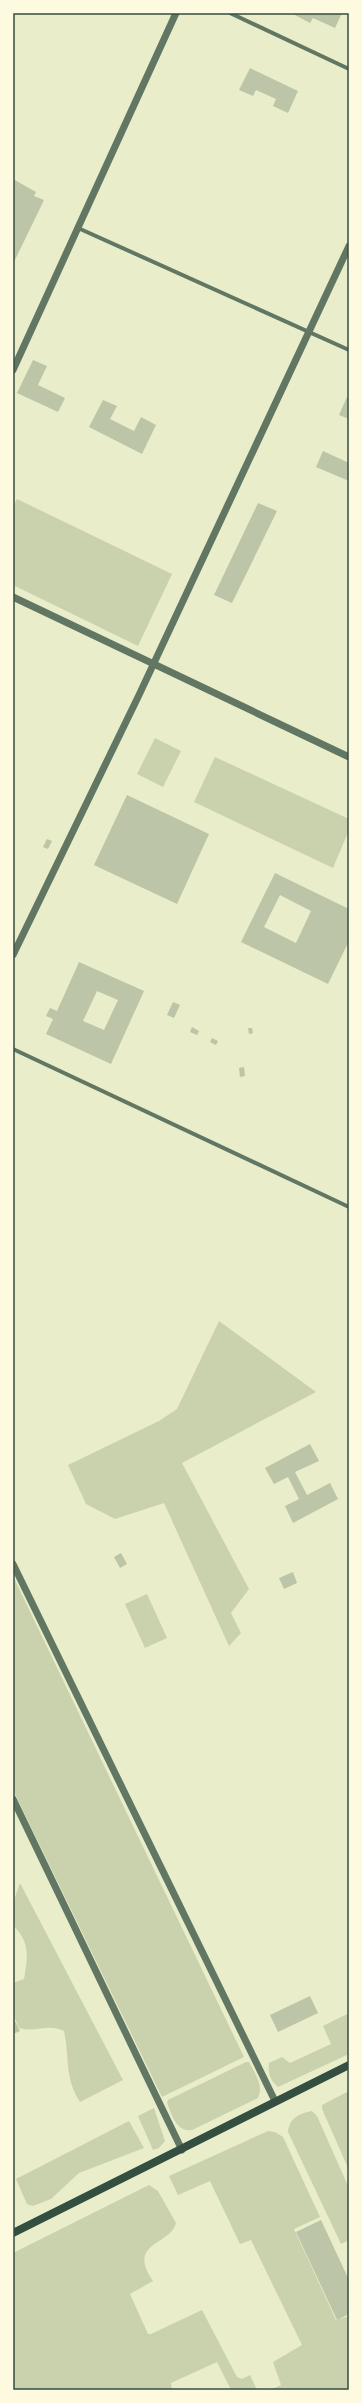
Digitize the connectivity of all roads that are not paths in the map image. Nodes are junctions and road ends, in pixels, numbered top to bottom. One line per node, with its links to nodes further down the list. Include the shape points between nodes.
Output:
1 (176, 13): 4 (street)
2 (230, 13): 3 (street)
3 (349, 69)
4 (77, 227): 6 (street); 8 (street)
5 (349, 246): 6 (street)
6 (308, 330): 7 (street); 11 (street)
7 (349, 350)
8 (16, 357): 9 (street)
9 (13, 370)
10 (13, 596): 11 (street)
11 (154, 664): 12 (street); 13 (street)
12 (349, 757)
13 (13, 955)
14 (13, 1050): 15 (street)
15 (349, 1207)
16 (13, 1564): 19 (street)
17 (13, 1799): 20 (street)
18 (349, 2065): 19 (main road)
19 (275, 2102): 20 (main road)
20 (182, 2150): 21 (main road)
21 (13, 2233)

